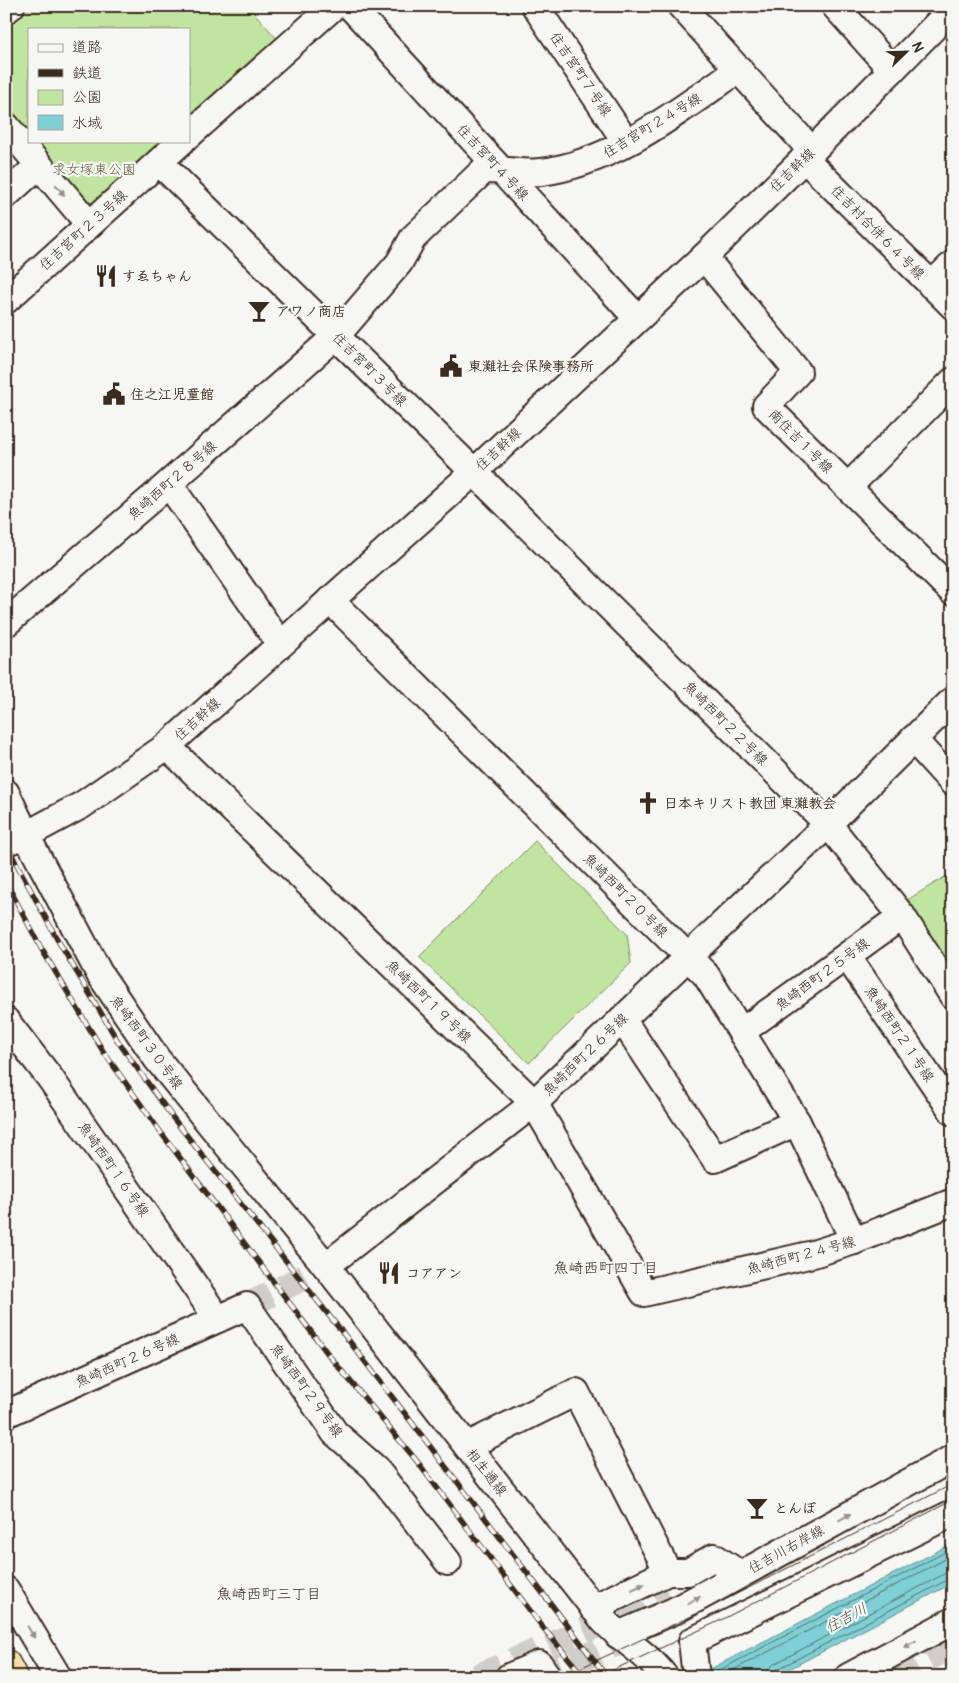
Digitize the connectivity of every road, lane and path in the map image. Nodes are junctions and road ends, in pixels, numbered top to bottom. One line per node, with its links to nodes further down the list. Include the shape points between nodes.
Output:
1 (11, 6): 7 (street)
2 (350, 6): 18 (street, 住吉宮町４号線)
3 (535, 6): 14 (street, 住吉宮町７号線)
4 (681, 6): 9 (street, 住吉村合併６４号線)
5 (835, 6): 10 (street)
6 (953, 8): 10 (street, 住吉幹線)
7 (6, 10)
8 (317, 11): 12 (street)
9 (739, 69): 14 (street, 住吉宮町２４号線, via 664,121); 15 (street, 住吉村合併６４号線)
10 (892, 70): 15 (street, 住吉幹線)
11 (6, 126): 17 (street)
12 (190, 134)
13 (181, 142): 16 (street, 住吉宮町２３号線)
14 (626, 142): 18 (street, 住吉宮町２４号線, via 573,167 539,172)
15 (808, 155): 21 (street, 住吉幹線); 23 (street, 住吉村合併６４号線)
16 (159, 162): 20 (street, 住吉宮町２３号線); 27 (street, 住吉宮町３号線)
17 (39, 165): 19 (street); 20 (street, one-way to 20)
18 (500, 170): 26 (street, 住吉宮町４号線); 27 (street, 住吉宮町２４号線, via 484,170 414,238 399,263)
19 (6, 195)
20 (89, 224): 24 (street, 住吉宮町２３号線)
21 (704, 257): 26 (street, 住吉幹線); 31 (street, 南住吉１号線, via 798,372 766,406)
22 (953, 264): 23 (street)
23 (931, 285): 25 (street, 住吉村合併６４号線)
24 (6, 300)
25 (953, 306)
26 (637, 318): 29 (street, 住吉幹線)
27 (336, 336): 29 (street, 住吉宮町３号線); 30 (street, 魚崎西町２８号線)
28 (953, 381): 31 (street)
29 (474, 472): 33 (street, 住吉幹線); 41 (street, 魚崎西町２２号線)
30 (168, 484): 34 (street, 魚崎西町２８号線); 35 (street)
31 (848, 487): 32 (street, 南住吉１号線)
32 (953, 592)
33 (330, 600): 35 (street, 住吉幹線); 44 (street, 魚崎西町２０号線)
34 (6, 623)
35 (280, 644): 38 (street, 住吉幹線)
36 (953, 700): 37 (street, 魚崎西町２６号線)
37 (913, 739): 39 (street); 41 (street, 魚崎西町２６号線)
38 (167, 746): 42 (street, 住吉幹線, via 82,805); 50 (street, 魚崎西町１９号線)
39 (953, 783)
40 (6, 793): 42 (street, 魚崎西町３０号線)
41 (828, 824): 43 (street, 魚崎西町２２号線); 44 (street, 魚崎西町２６号線)
42 (16, 838): 55 (street, 魚崎西町３０号線, via 99,973 157,1059)
43 (902, 916): 45 (street, 魚崎西町２５号線); 46 (street, 魚崎西町２２号線)
44 (688, 956): 47 (street, 魚崎西町２６号線); 49 (street, 魚崎西町２０号線, via 706,976)
45 (847, 956): 49 (street, 魚崎西町２５号線); 51 (street, 魚崎西町２１号線)
46 (953, 996)
47 (622, 1019): 50 (street, 魚崎西町２６号線); 52 (street, via 715,1159)
48 (6, 1021): 58 (street, 魚崎西町１６号線, via 50,1078)
49 (741, 1032): 52 (street, 魚崎西町２０号線)
50 (534, 1103): 55 (street, 魚崎西町２６号線); 56 (street, 魚崎西町１９号線)
51 (953, 1112)
52 (797, 1122): 54 (street, 魚崎西町２０号線)
53 (953, 1202): 54 (street, 魚崎西町２４号線)
54 (854, 1241): 56 (street, 魚崎西町２４号線, via 813,1254)
55 (326, 1266): 60 (street, 相生通線)
56 (644, 1293)
57 (247, 1306): 58 (street, 魚崎西町２６号線); 63 (street, 魚崎西町２９号線, via 335,1433 375,1468)
58 (218, 1319): 59 (street, 魚崎西町２６号線)
59 (6, 1414)
60 (467, 1446): 65 (street, via 576,1392); 67 (street, 相生通線)
61 (953, 1458): 64 (street, 住吉川右岸線, one-way to 61)
62 (953, 1513): 76 (street, via 692,1641)
63 (448, 1562)
64 (740, 1574): 65 (street, via 714,1557); 69 (street, 住吉川右岸線, one-way to 64, via 674,1611)
65 (675, 1580): 67 (street, one-way to 65)
66 (6, 1590): 74 (street, one-way to 74)
67 (594, 1608): 69 (street, 相生通線)
68 (953, 1621): 77 (street, one-way to 77)
69 (618, 1635): 72 (street, 相生通線)
70 (6, 1664): 73 (highway)
71 (544, 1670): 75 (street)
72 (662, 1672)
73 (13, 1677)
74 (58, 1677)
75 (509, 1677)
76 (696, 1677)
77 (848, 1677)

